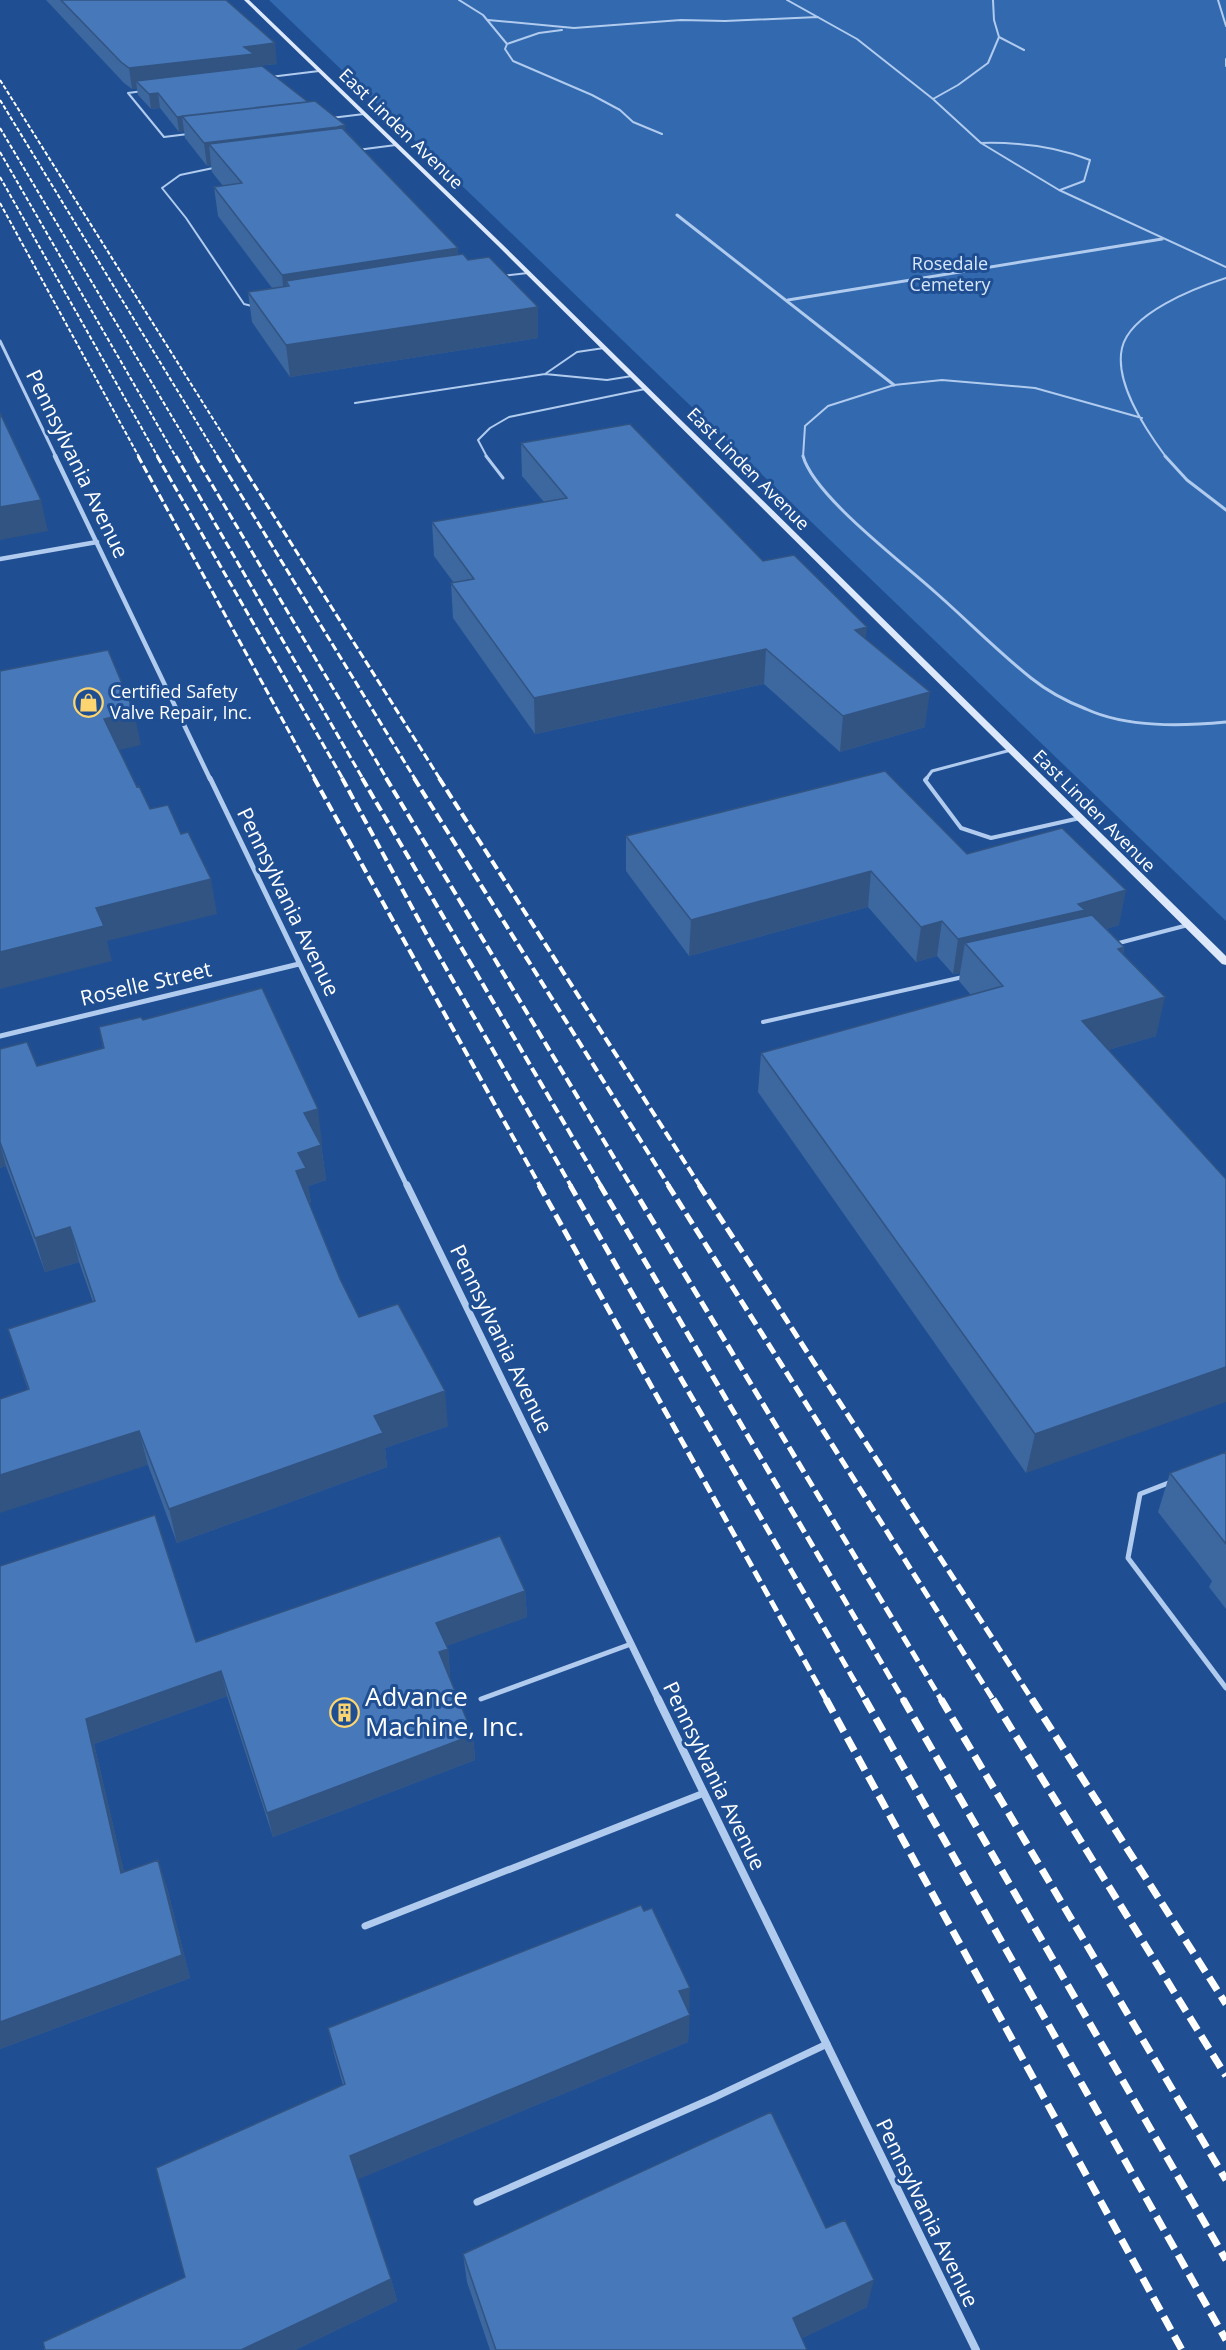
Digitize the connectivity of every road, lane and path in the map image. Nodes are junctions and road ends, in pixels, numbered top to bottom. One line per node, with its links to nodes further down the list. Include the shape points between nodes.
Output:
1 (246, 0): 15 (street, East Linden Avenue)
2 (459, 0): 7 (lane)
3 (787, 0): 6 (lane)
4 (993, 0): 10 (lane)
5 (1218, 0): 8 (lane)
6 (818, 17): 9 (lane, via 681,20); 18 (lane, via 857,39)
7 (488, 20): 9 (lane); 11 (lane)
8 (1226, 26)
9 (574, 28): 11 (lane, via 538,33)
10 (999, 37): 12 (lane); 18 (lane, via 988,63)
11 (507, 44): 22 (lane, via 513,61 592,95 633,122)
12 (1024, 50)
13 (1226, 59): 14 (lane)
14 (1226, 66)
15 (319, 71): 16 (lane); 19 (street, East Linden Avenue)
16 (263, 78)
17 (150, 90): 21 (lane, via 128,93 164,137)
18 (933, 99): 23 (lane)
19 (364, 114): 20 (lane); 24 (street, East Linden Avenue)
20 (322, 119)
21 (198, 133)
22 (662, 134)
23 (981, 143): 27 (lane); 27 (lane, via 1049,146 1090,160 1084,181)
24 (396, 145): 25 (lane); 31 (street, East Linden Avenue)
25 (353, 150)
26 (225, 166): 35 (lane, via 190,171 170,179 162,188 244,303)
27 (1059, 190): 29 (lane)
28 (677, 215): 34 (street)
29 (1162, 239): 30 (lane); 34 (street)
30 (1226, 267)
31 (528, 273): 32 (lane); 37 (street, East Linden Avenue)
32 (492, 277)
33 (1226, 278): 43 (lane, via 1156,310 1122,346 1125,382 1131,402)
34 (788, 300): 40 (street)
35 (262, 309)
36 (0, 341): 46 (street, Pennsylvania Avenue)
37 (604, 348): 38 (lane, via 578,352); 39 (street, East Linden Avenue)
38 (545, 374): 39 (lane, via 607,380); 42 (lane)
39 (632, 376): 41 (street, East Linden Avenue)
40 (894, 385): 43 (lane, via 942,380 1006,384 1035,388); 48 (lane, via 828,406 805,426 802,452 806,467 849,518 1032,679 1087,710 1120,719 1181,726)
41 (645, 389): 44 (lane, via 514,415 495,423 478,440); 49 (street, East Linden Avenue)
42 (355, 403)
43 (1142, 418): 45 (lane, via 1168,460 1190,483)
44 (503, 478)
45 (1226, 510)
46 (97, 542): 47 (street); 54 (street, Pennsylvania Avenue)
47 (0, 559)
48 (1226, 722)
49 (1011, 750): 50 (street, East Linden Avenue); 50 (lane, via 932,771 925,780 961,828 991,838)
50 (1080, 818): 51 (street, East Linden Avenue)
51 (1188, 925): 52 (lane); 53 (street, East Linden Avenue)
52 (1108, 945)
53 (1226, 962)
54 (299, 964): 57 (street, Roselle Street); 59 (street, Pennsylvania Avenue)
55 (970, 976): 56 (lane)
56 (763, 1022)
57 (0, 1036)
58 (1183, 1478): 60 (lane, via 1140,1494 1128,1558)
59 (631, 1644): 61 (lane); 62 (street, Pennsylvania Avenue)
60 (1226, 1688)
61 (482, 1699)
62 (704, 1793): 63 (lane); 64 (street, Pennsylvania Avenue)
63 (364, 1926)
64 (827, 2044): 65 (lane); 66 (street, Pennsylvania Avenue)
65 (477, 2202)
66 (976, 2350)

